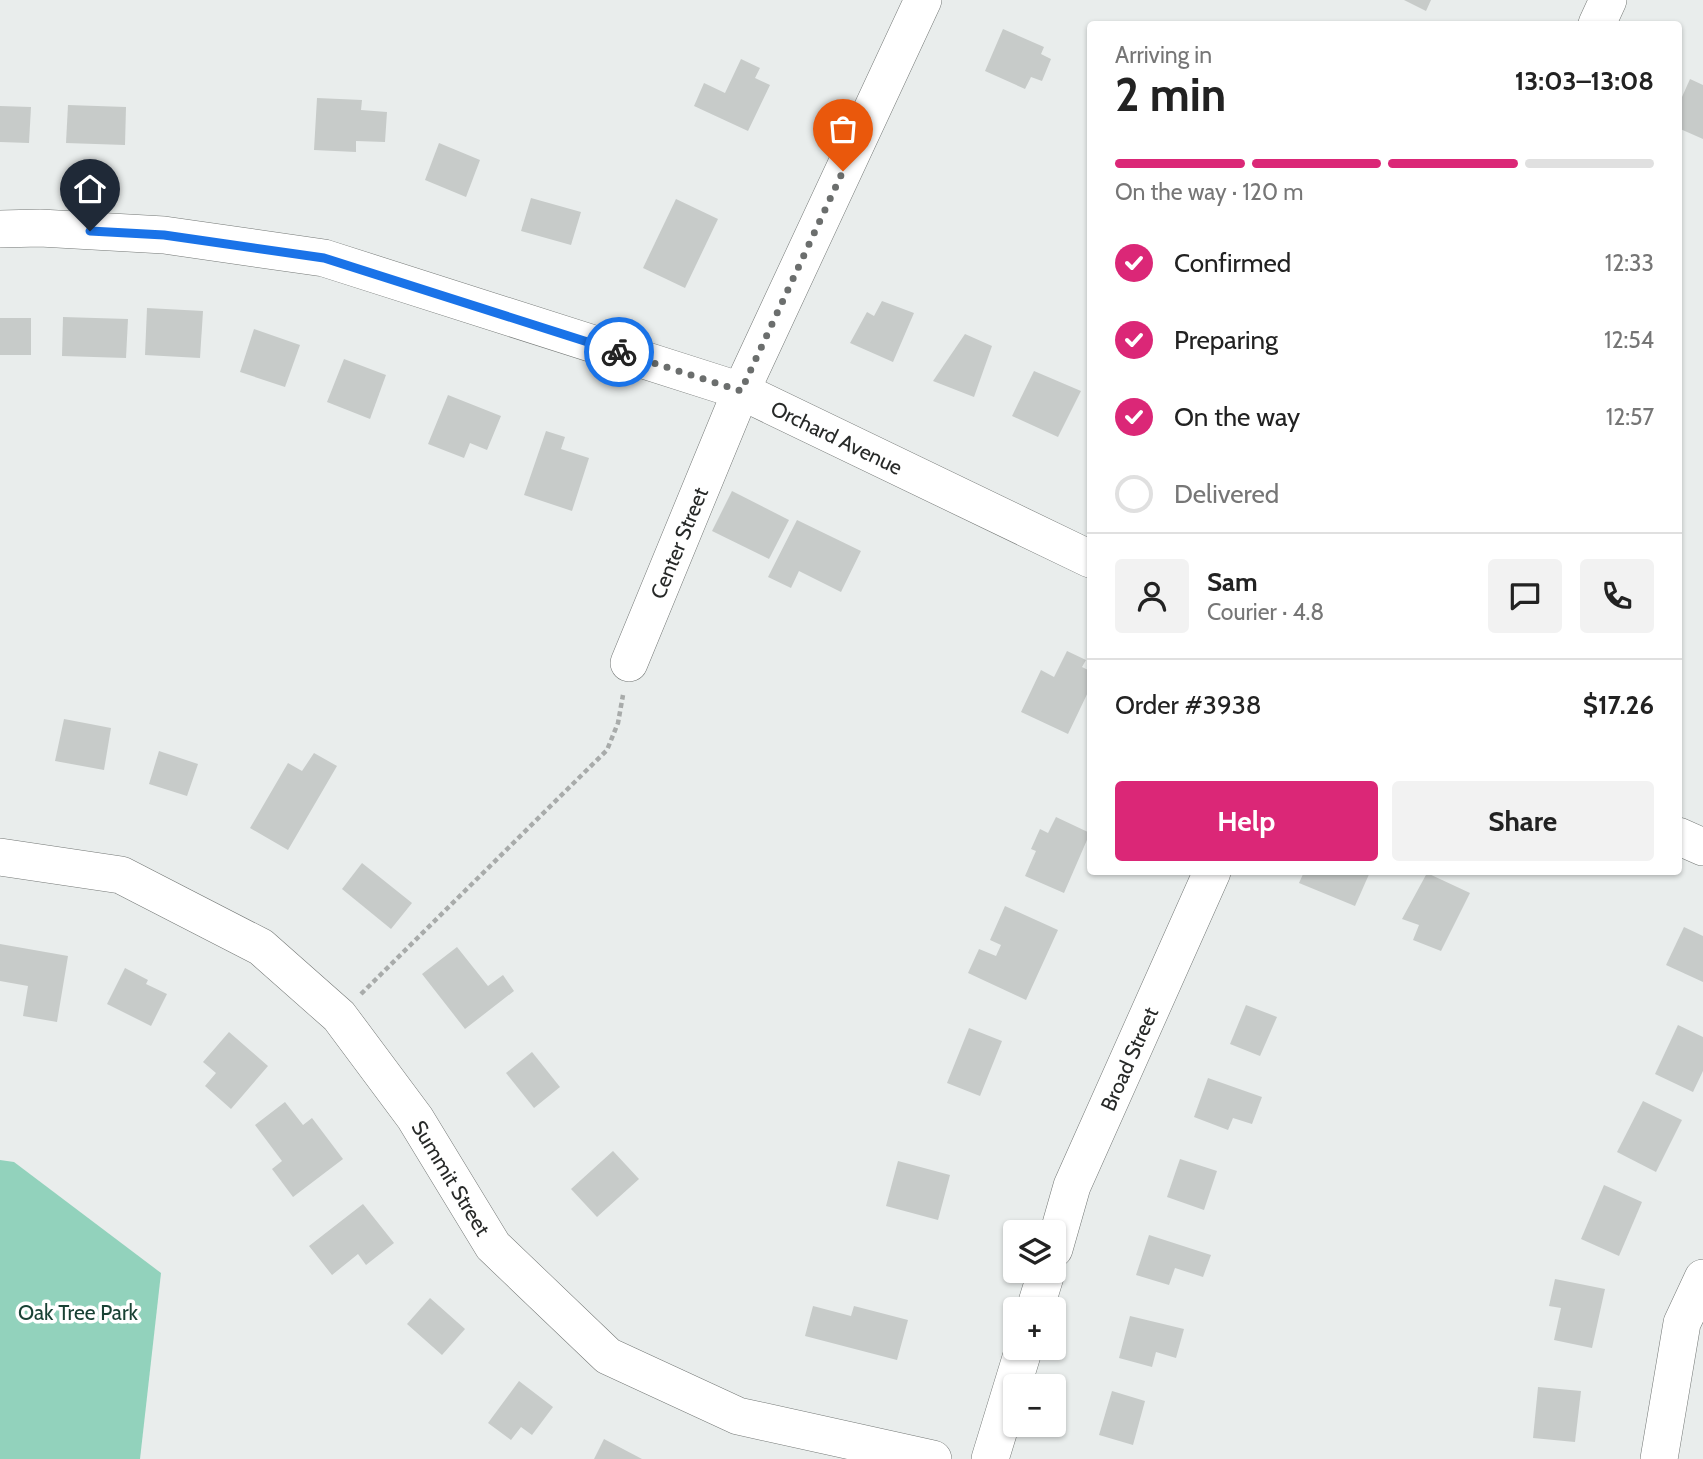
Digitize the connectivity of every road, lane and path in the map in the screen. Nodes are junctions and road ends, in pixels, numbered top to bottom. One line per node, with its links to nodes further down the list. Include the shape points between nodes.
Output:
1 (923, 0): 5 (street, Center Street)
2 (1608, 0): 3 (street)
3 (1598, 21)
4 (0, 229): 5 (street, Orchard Avenue, via 164,235 324,258)
5 (741, 391): 6 (street, Orchard Avenue); 7 (street, Center Street)
6 (1087, 558)
7 (629, 663): 12 (path, via 618,723 607,750)
8 (1682, 838): 9 (street)
9 (1703, 847)
10 (0, 858): 12 (street, Summit Street, via 121,875 261,947)
11 (1211, 875): 13 (street, Broad Street, via 1072,1186)
12 (339, 1016): 16 (street, Summit Street, via 415,1118 493,1246 608,1356 738,1416)
13 (1062, 1220)
14 (1703, 1278): 18 (street, via 1682,1323)
15 (1020, 1360): 17 (street)
16 (933, 1459)
17 (990, 1459)
18 (1659, 1459)

